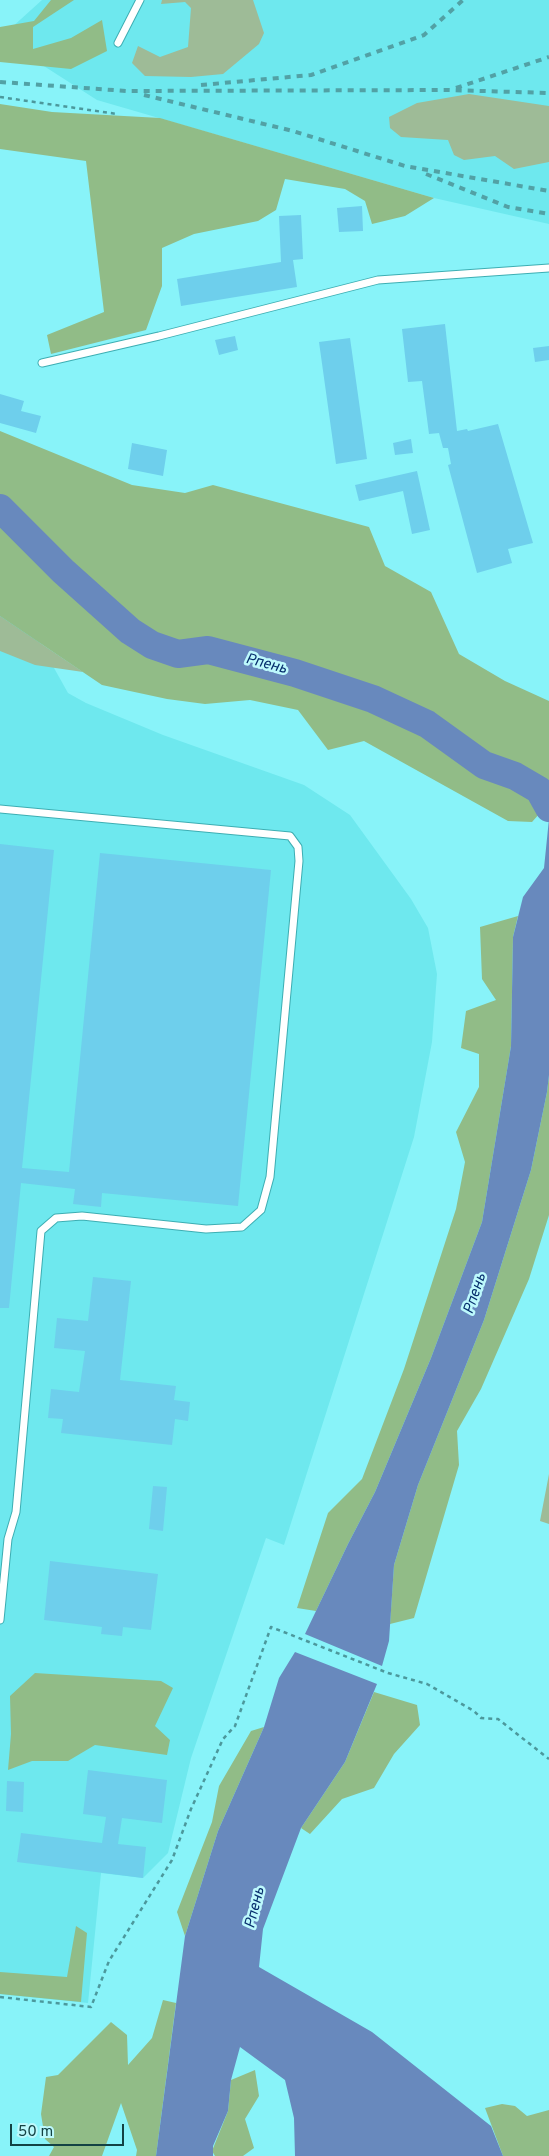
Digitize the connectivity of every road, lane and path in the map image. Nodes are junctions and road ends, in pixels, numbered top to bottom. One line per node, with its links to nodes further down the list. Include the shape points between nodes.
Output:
1 (140, 0): 2 (lane)
2 (118, 43)
3 (0, 97): 4 (path)
4 (117, 114)
5 (549, 268): 6 (lane, via 378,280)
6 (42, 363)
7 (0, 809): 9 (lane, via 290,836 298,847 299,861 270,1178 262,1210 242,1227 206,1229 82,1216 56,1218 41,1231 16,1512)
8 (0, 1538): 9 (lane)
9 (8, 1539): 10 (lane)
10 (0, 1620)
11 (549, 1759): 12 (path, via 498,1719 480,1718 474,1711 427,1684 388,1673 271,1627 235,1726 223,1739 172,1860 109,1961 91,2007)
12 (0, 1997)

